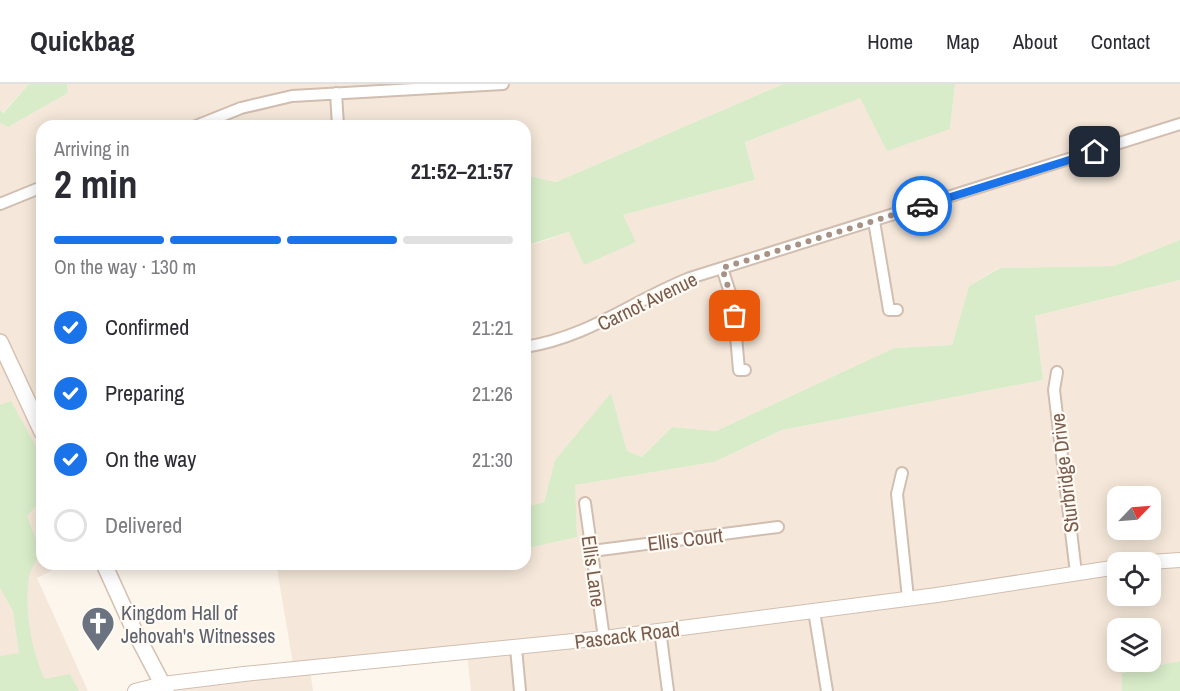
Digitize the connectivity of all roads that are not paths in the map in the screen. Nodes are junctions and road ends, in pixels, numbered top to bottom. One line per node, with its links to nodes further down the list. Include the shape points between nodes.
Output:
1 (503, 84): 2 (street)
2 (336, 93): 3 (street, via 266,100); 4 (street)
3 (212, 120)
4 (338, 120)
5 (1180, 124): 8 (street, Carnot Avenue)
6 (36, 189): 7 (street)
7 (0, 204)
8 (874, 221): 9 (street, Carnot Avenue); 10 (street, via 889,310)
9 (722, 268): 12 (street, Carnot Avenue, via 664,288 583,332); 13 (street, via 733,302 740,370)
10 (897, 310)
11 (0, 342): 15 (main road)
12 (531, 345)
13 (745, 370)
14 (1057, 372): 24 (street, Sturbridge Drive, via 1054,390)
15 (36, 419)
16 (902, 473): 25 (street, via 897,494)
17 (585, 503): 19 (street, Ellis Lane)
18 (778, 527): 19 (street, Ellis Court)
19 (592, 551): 28 (street, Ellis Lane)
20 (1180, 560): 21 (street)
21 (1161, 561)
22 (1107, 569): 24 (street, Pascack Road)
23 (107, 570): 30 (main road)
24 (1076, 573): 25 (street, Pascack Road)
25 (908, 598): 26 (street, Pascack Road)
26 (814, 611): 27 (street, Pascack Road); 34 (street)
27 (660, 630): 28 (street, Pascack Road); 33 (street)
28 (603, 638): 29 (street, Pascack Road)
29 (516, 648): 30 (street, Pascack Road, via 244,674); 32 (street)
30 (164, 688): 31 (street, Pascack Road)
31 (135, 691)
32 (520, 691)
33 (668, 691)
34 (827, 691)

